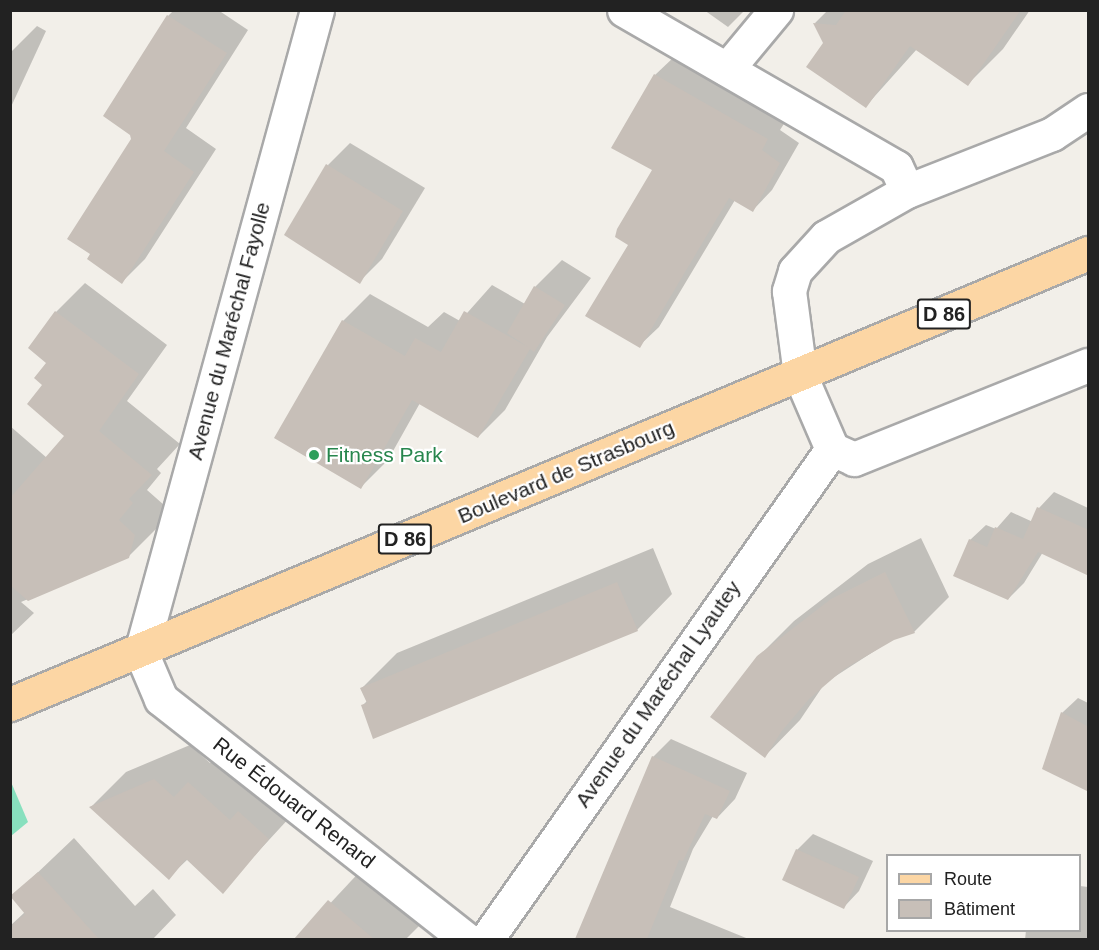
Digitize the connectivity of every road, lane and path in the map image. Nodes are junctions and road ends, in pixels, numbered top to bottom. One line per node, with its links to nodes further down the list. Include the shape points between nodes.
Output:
1 (317, 10): 11 (street, Avenue du Maréchal Fayolle)
2 (624, 10): 4 (street)
3 (776, 10): 4 (street)
4 (727, 69): 6 (street, via 896,167)
5 (1089, 110): 6 (street, via 1052,134)
6 (907, 191): 9 (street, via 826,237 795,271 789,291)
7 (1089, 253): 9 (main road, Boulevard de Strasbourg / D 86)
8 (1089, 365): 10 (street, via 854,459)
9 (800, 375): 10 (street); 11 (main road, Boulevard de Strasbourg / D 86)
10 (832, 449): 14 (street, Avenue du Maréchal Lyautey)
11 (141, 652): 12 (main road, Boulevard de Strasbourg / D 86); 13 (street, Rue Édouard Renard, via 161,699)
12 (10, 704)
13 (467, 939)
14 (486, 939)

